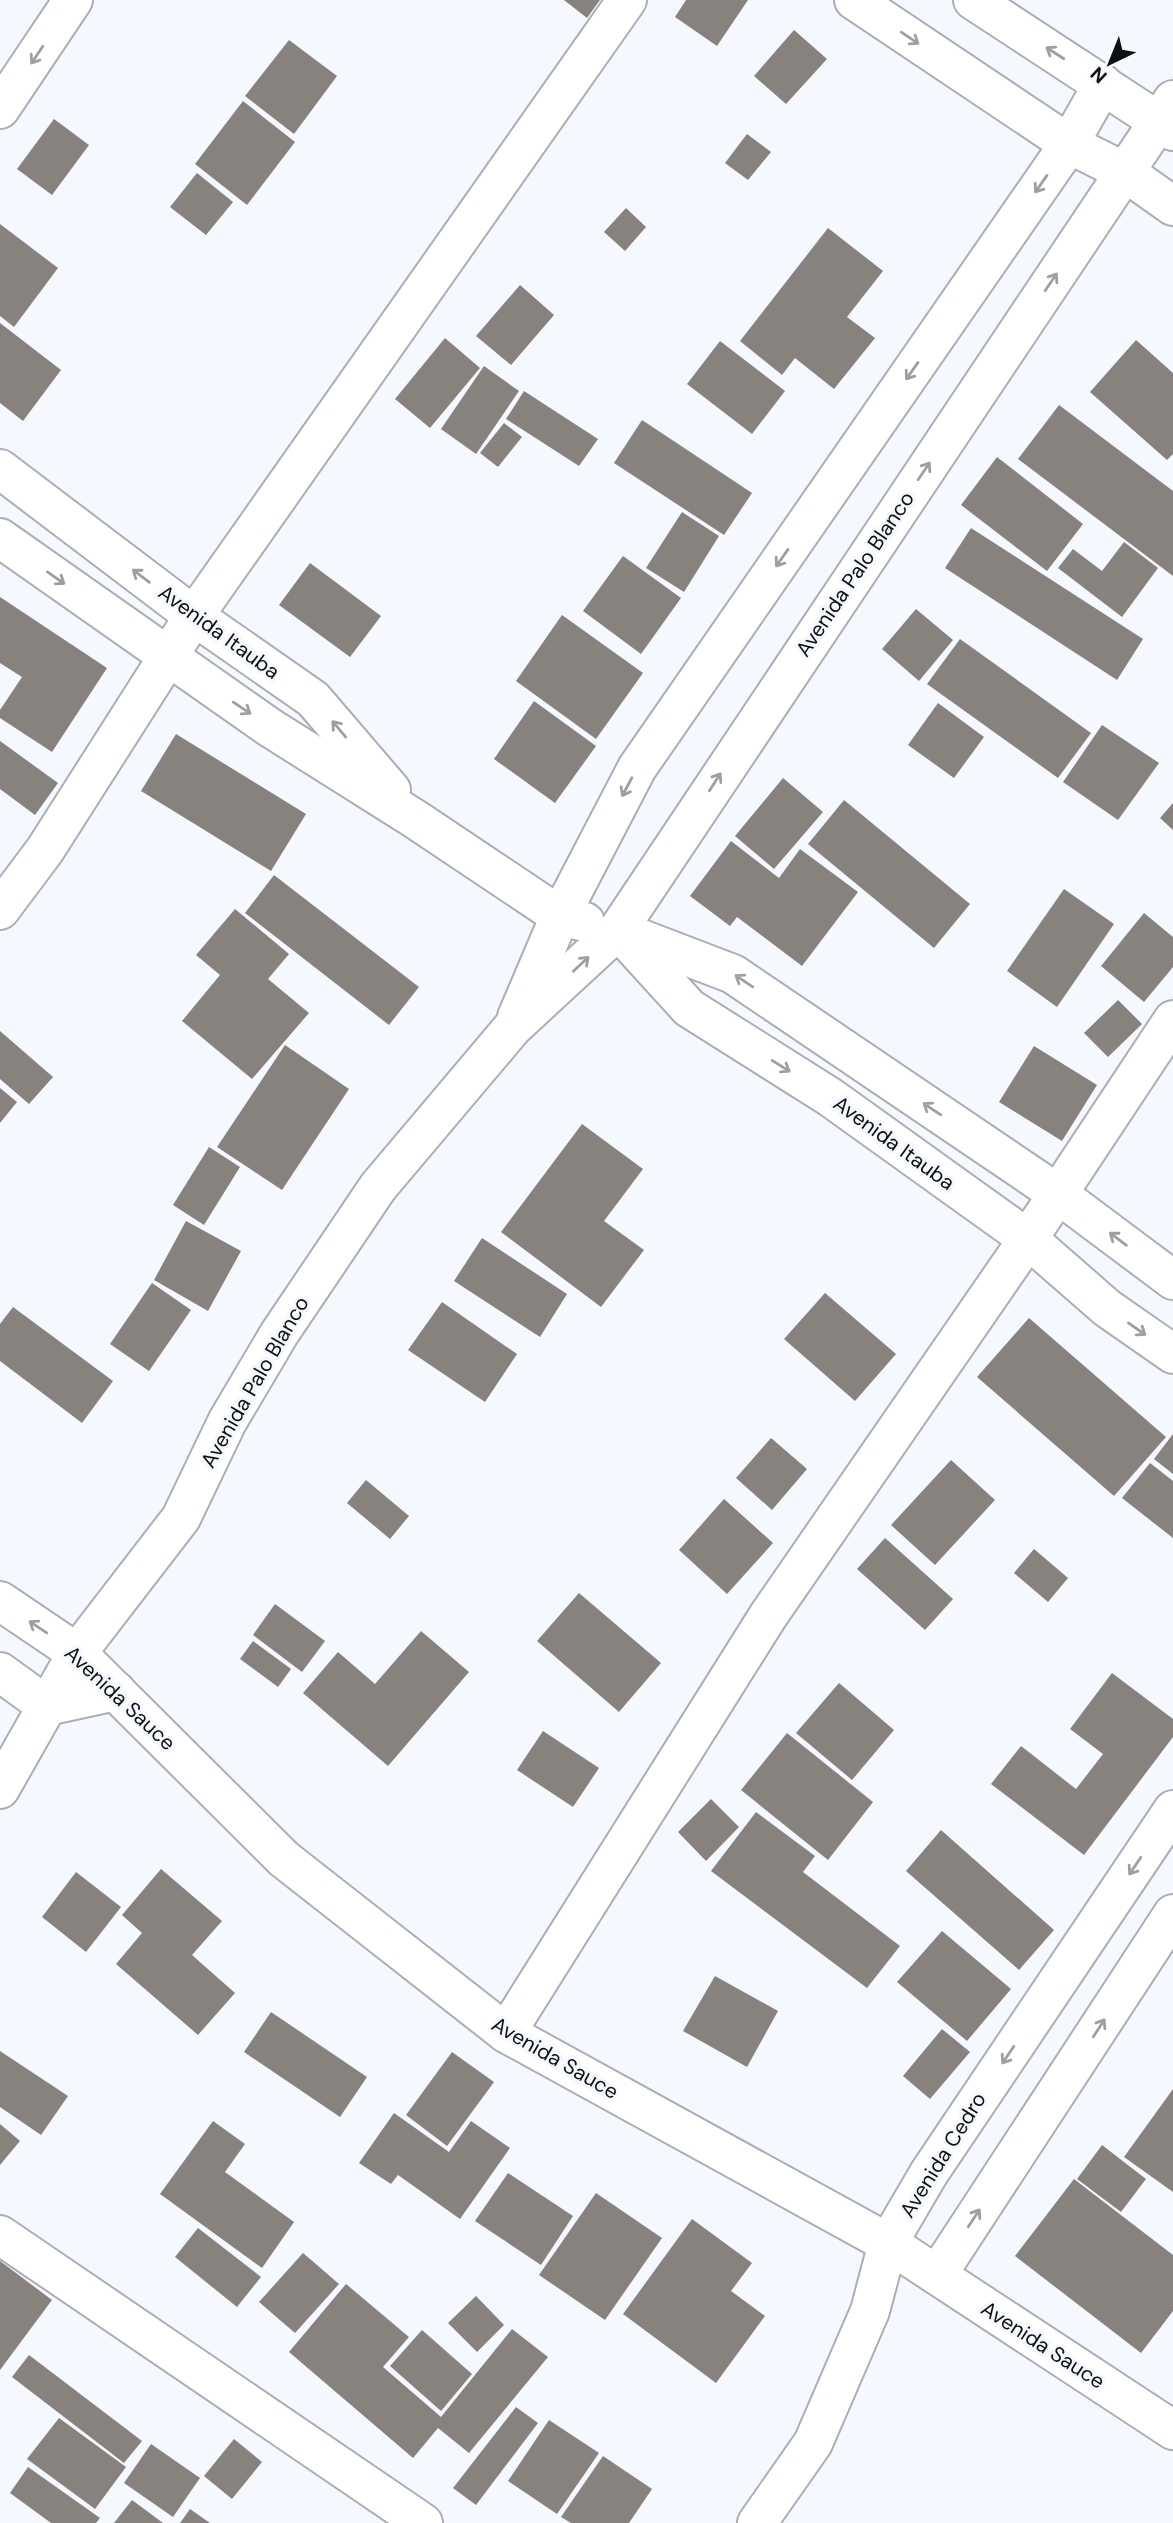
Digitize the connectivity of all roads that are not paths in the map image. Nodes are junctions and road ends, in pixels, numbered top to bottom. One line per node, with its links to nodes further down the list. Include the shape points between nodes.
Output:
1 (74, 0): 6 (street, one-way to 6)
2 (627, 0): 13 (street)
3 (854, 0): 8 (street, one-way to 8)
4 (973, 0): 5 (street, one-way to 4)
5 (1103, 84): 7 (street); 8 (street, Avenida Palo Blanco)
6 (0, 109)
7 (1168, 118): 9 (street, Avenida Palo Blanco)
8 (1069, 144): 9 (street); 17 (street, Avenida Palo Blanco, one-way to 17, via 637,768)
9 (1125, 172): 10 (street); 18 (street, Avenida Palo Blanco, one-way to 9)
10 (1173, 206)
11 (0, 470): 13 (street, Avenida Itauba, one-way to 11)
12 (0, 538): 14 (street, Avenida Itauba, one-way to 14)
13 (194, 616): 14 (street); 15 (street, Avenida Itauba, one-way to 13, via 313,699)
14 (168, 657): 15 (street, Avenida Itauba, one-way to 15); 16 (street, via 45,850)
15 (415, 819): 17 (street, Avenida Itauba)
16 (0, 910)
17 (560, 916): 18 (street, Avenida Itauba); 20 (street, Avenida Palo Blanco)
18 (618, 930): 20 (street, Avenida Palo Blanco, one-way to 18); 21 (street, Avenida Itauba, one-way to 18, via 733,974); 22 (street, Avenida Itauba, one-way to 22, via 689,1008 830,1097)
19 (1173, 1020): 21 (street)
20 (513, 1027): 26 (street, Avenida Palo Blanco, via 378,1188 279,1334 227,1422 181,1518)
21 (1058, 1194): 22 (street); 23 (street, Avenida Itauba, one-way to 21)
22 (1028, 1239): 24 (street, Avenida Itauba, one-way to 24, via 1107,1308); 33 (street, via 768,1616)
23 (1173, 1280)
24 (1173, 1354)
25 (0, 1601): 26 (street, Avenida Sauce, one-way to 25)
26 (77, 1653): 28 (street, Avenida Sauce); 29 (street, Avenida Palo Blanco)
27 (0, 1672): 29 (street)
28 (116, 1691): 29 (street); 33 (street, Avenida Sauce, via 284,1859)
29 (47, 1706): 30 (street, Avenida Palo Blanco)
30 (0, 1789)
31 (1173, 1810): 35 (street, Avenida Cedro, one-way to 35, via 929,2172)
32 (1173, 1914): 36 (street, one-way to 32)
33 (506, 2033): 35 (street, Avenida Sauce)
34 (0, 2235): 38 (street)
35 (888, 2243): 36 (street, Avenida Sauce); 39 (street, Avenida Cedro, via 870,2311 813,2443)
36 (937, 2275): 37 (street, Avenida Sauce)
37 (1173, 2430)
38 (423, 2523)
39 (757, 2523)

